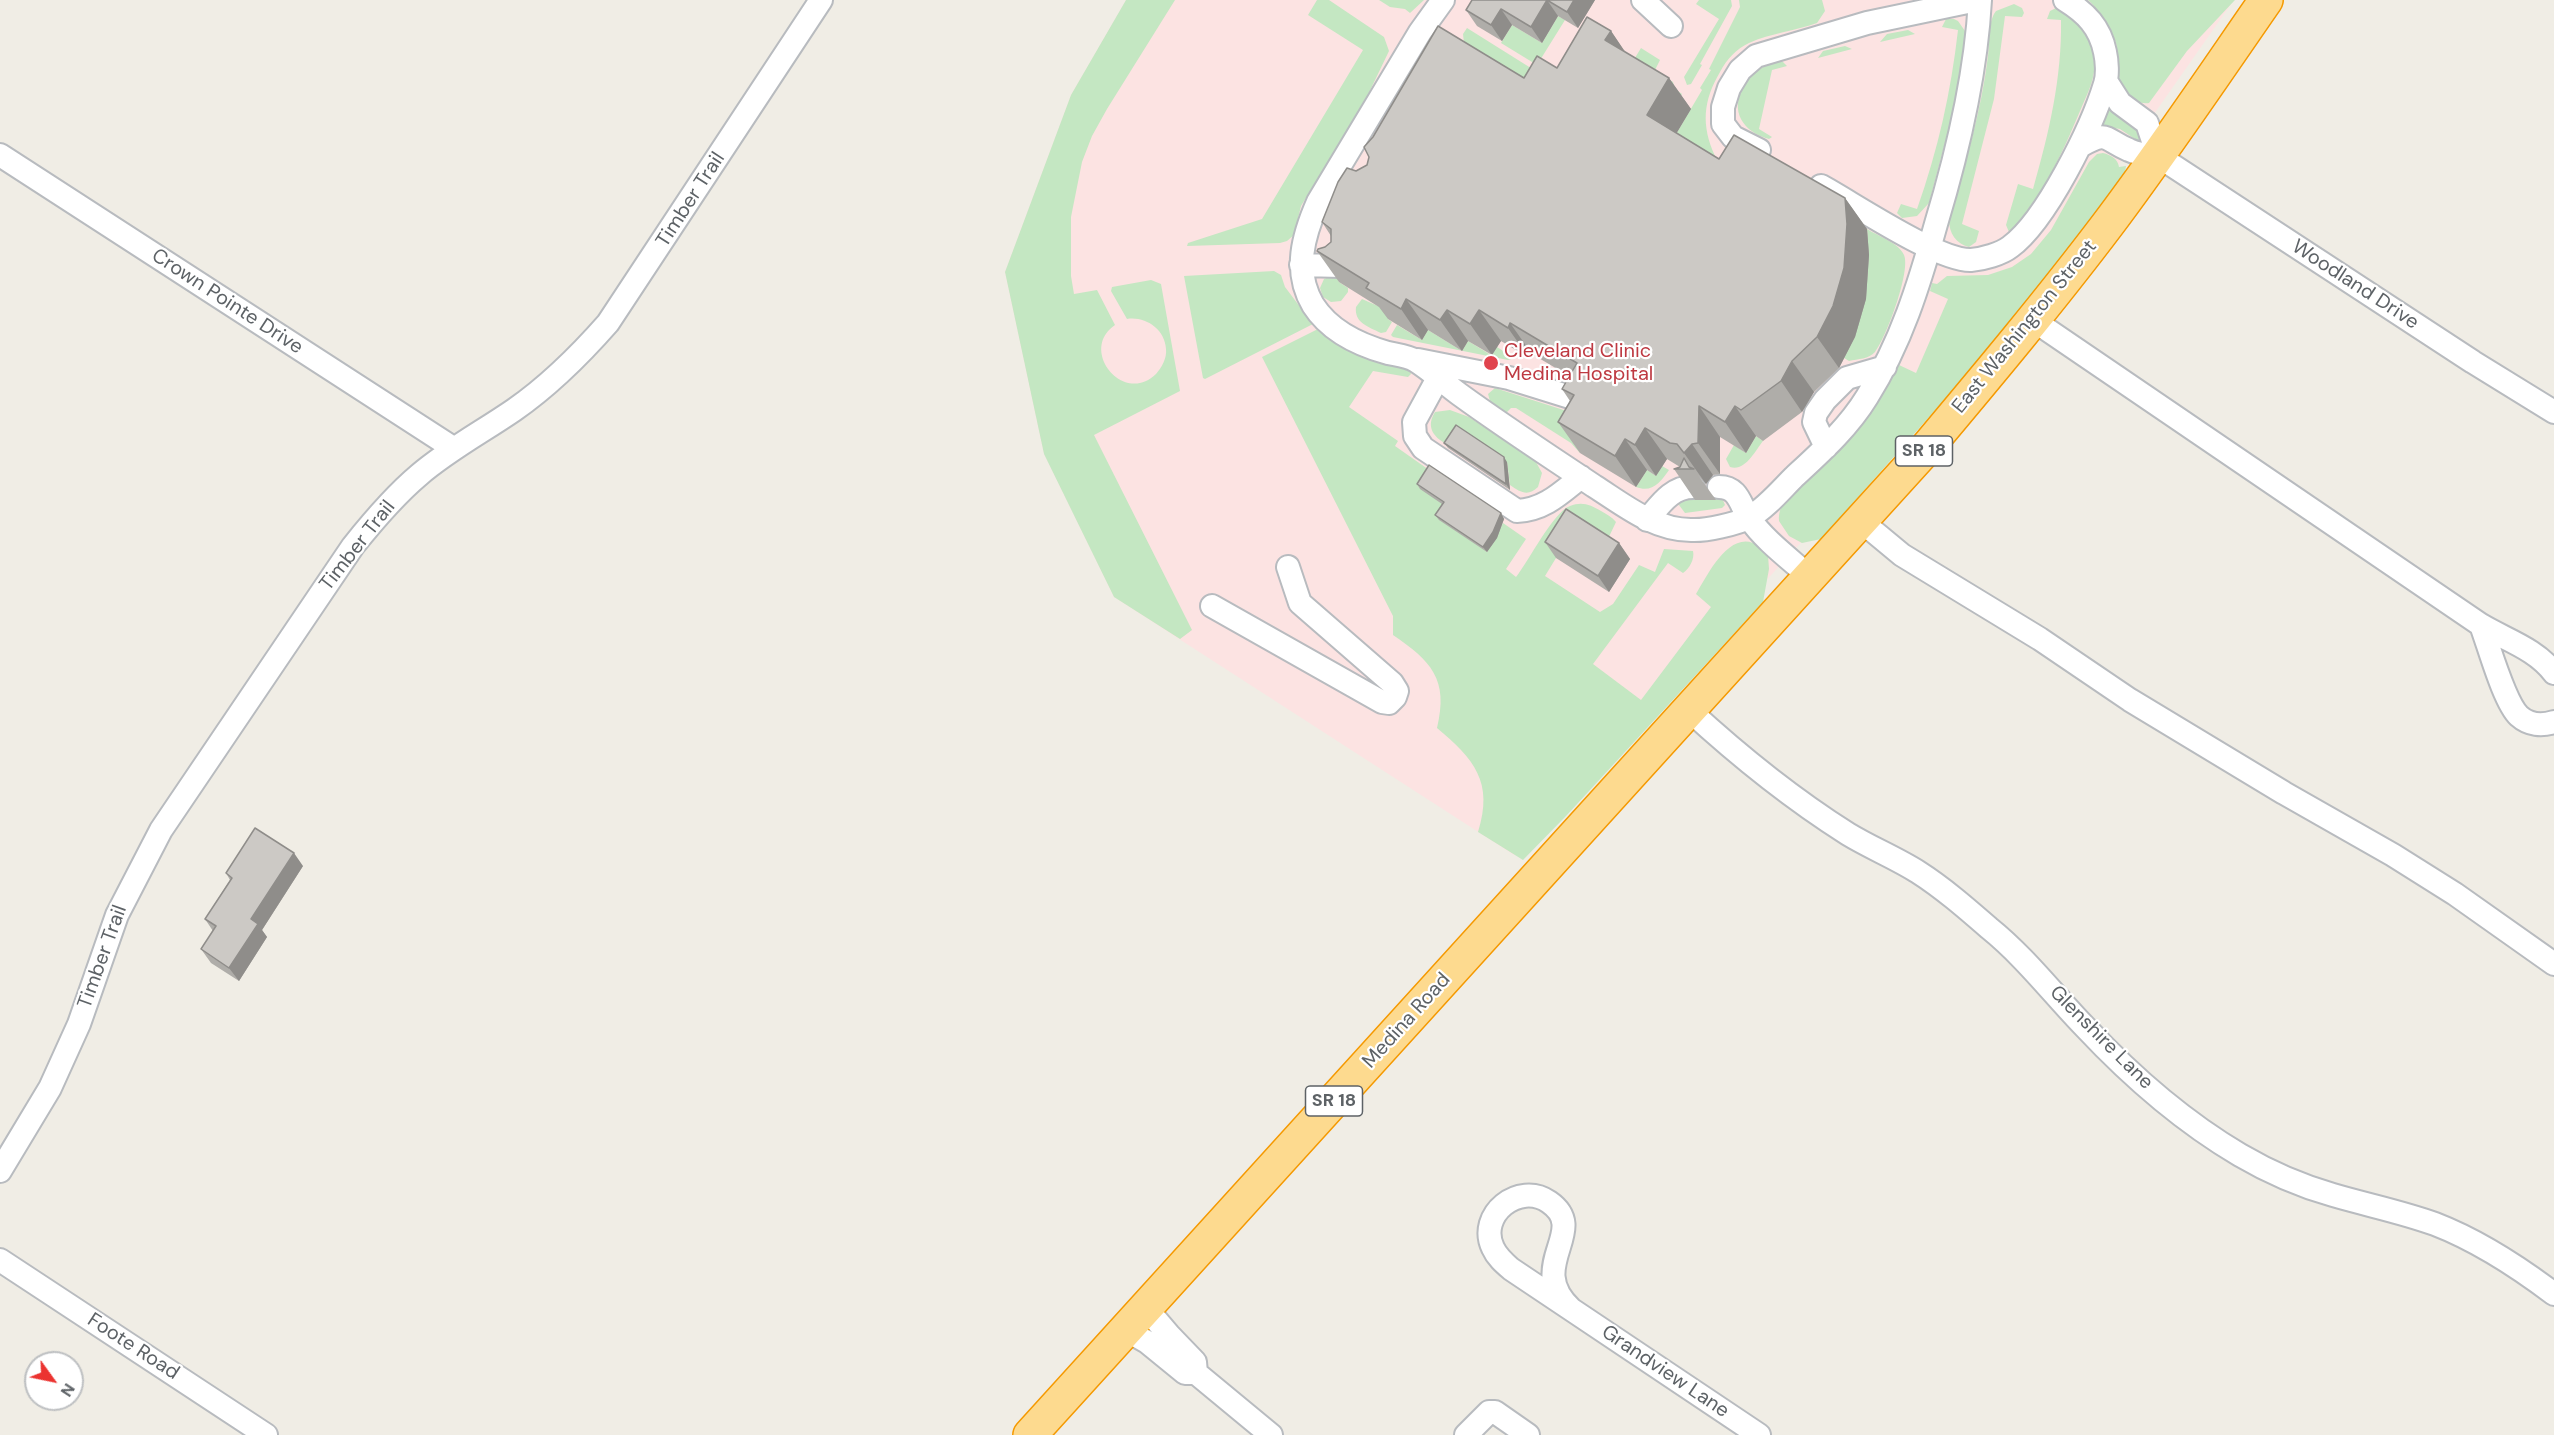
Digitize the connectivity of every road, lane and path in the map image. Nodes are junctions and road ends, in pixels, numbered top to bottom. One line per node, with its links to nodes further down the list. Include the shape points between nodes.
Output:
1 (821, 0): 24 (street, Timber Trail, via 608,323 548,385)
2 (1443, 0): 15 (street, via 1420,32 1349,171 1318,202 1308,225)
3 (1643, 0): 7 (street)
4 (1978, 0): 12 (street, via 1868,23 1756,56 1740,70 1729,88 1723,124 1733,136); 14 (street, via 1972,72 1961,132)
5 (2065, 0): 8 (street, via 2081,10 2098,29 2106,53)
6 (2266, 0): 11 (highway, East Washington Street / SR 18)
7 (1671, 27)
8 (2106, 81): 9 (street); 11 (street, via 2120,103 2147,123)
9 (2080, 146): 11 (street, via 2095,137 2108,137 2129,150); 14 (street, via 2038,221 2009,248 1971,260 1956,259)
10 (0, 155): 24 (street, Crown Pointe Drive)
11 (2158, 156): 17 (highway, East Washington Street / SR 18); 22 (street, Woodland Drive, via 2463,356)
12 (1776, 160)
13 (1803, 175): 14 (street)
14 (1929, 248): 19 (street, via 1905,326)
15 (1301, 265): 16 (street); 18 (street, via 1304,286 1315,308 1332,327 1356,341)
16 (1341, 267)
17 (2033, 320): 30 (highway, East Washington Street / SR 18); 34 (street)
18 (1414, 359): 20 (street); 21 (street, via 1509,378)
19 (1885, 367): 23 (street, via 1846,427); 23 (street, via 1847,378 1816,412 1815,422)
20 (1438, 378): 25 (street); 25 (street, via 1413,422 1414,436 1424,448 1517,511 1534,510 1551,501)
21 (1570, 397)
22 (2554, 411)
23 (1826, 447): 28 (street)
24 (453, 448): 40 (street, Timber Trail, via 417,476 353,546 161,830 117,915 79,1024 50,1088)
25 (1581, 477): 29 (street)
26 (1693, 487): 29 (street, via 1670,494)
27 (1719, 487): 28 (street, via 1738,496)
28 (1749, 518): 29 (street, via 1691,530); 32 (street)
29 (1647, 520)
30 (1861, 521): 32 (highway, East Washington Street / SR 18); 39 (street, via 1902,555 2040,639 2140,706 2437,883)
31 (1288, 567): 33 (street, via 1300,603 1392,683 1397,691 1389,703)
32 (1810, 577): 36 (highway, East Washington Street / SR 18)
33 (1212, 606)
34 (2481, 625): 35 (street, via 2529,650); 37 (street, via 2518,716 2534,724)
35 (2554, 673)
36 (1689, 710): 38 (highway, East Washington Street / SR 18); 42 (street, Glenshire Lane, via 1785,791 1849,834 1917,872 1992,930 2041,976 2110,1052 2203,1131 2282,1176 2331,1195 2393,1210 2478,1244)
37 (2554, 722)
38 (1638, 766): 44 (highway, Medina Road / SR 18)
39 (2554, 964)
40 (0, 1171)
41 (0, 1260): 45 (street, Foote Road)
42 (2554, 1294)
43 (1571, 1309): 43 (street, Grandview Lane, via 1553,1286 1552,1270 1563,1240 1560,1213 1538,1196 1523,1195 1510,1200 1492,1221 1492,1248 1511,1269); 50 (street, Grandview Lane)
44 (1136, 1319): 46 (highway, Medina Road / SR 18); 47 (street, via 1147,1342 1185,1373 1196,1373)
45 (266, 1435)
46 (1030, 1435)
47 (1271, 1435)
48 (1466, 1435): 49 (street, via 1489,1412 1495,1412)
49 (1528, 1435)
50 (1759, 1435)

